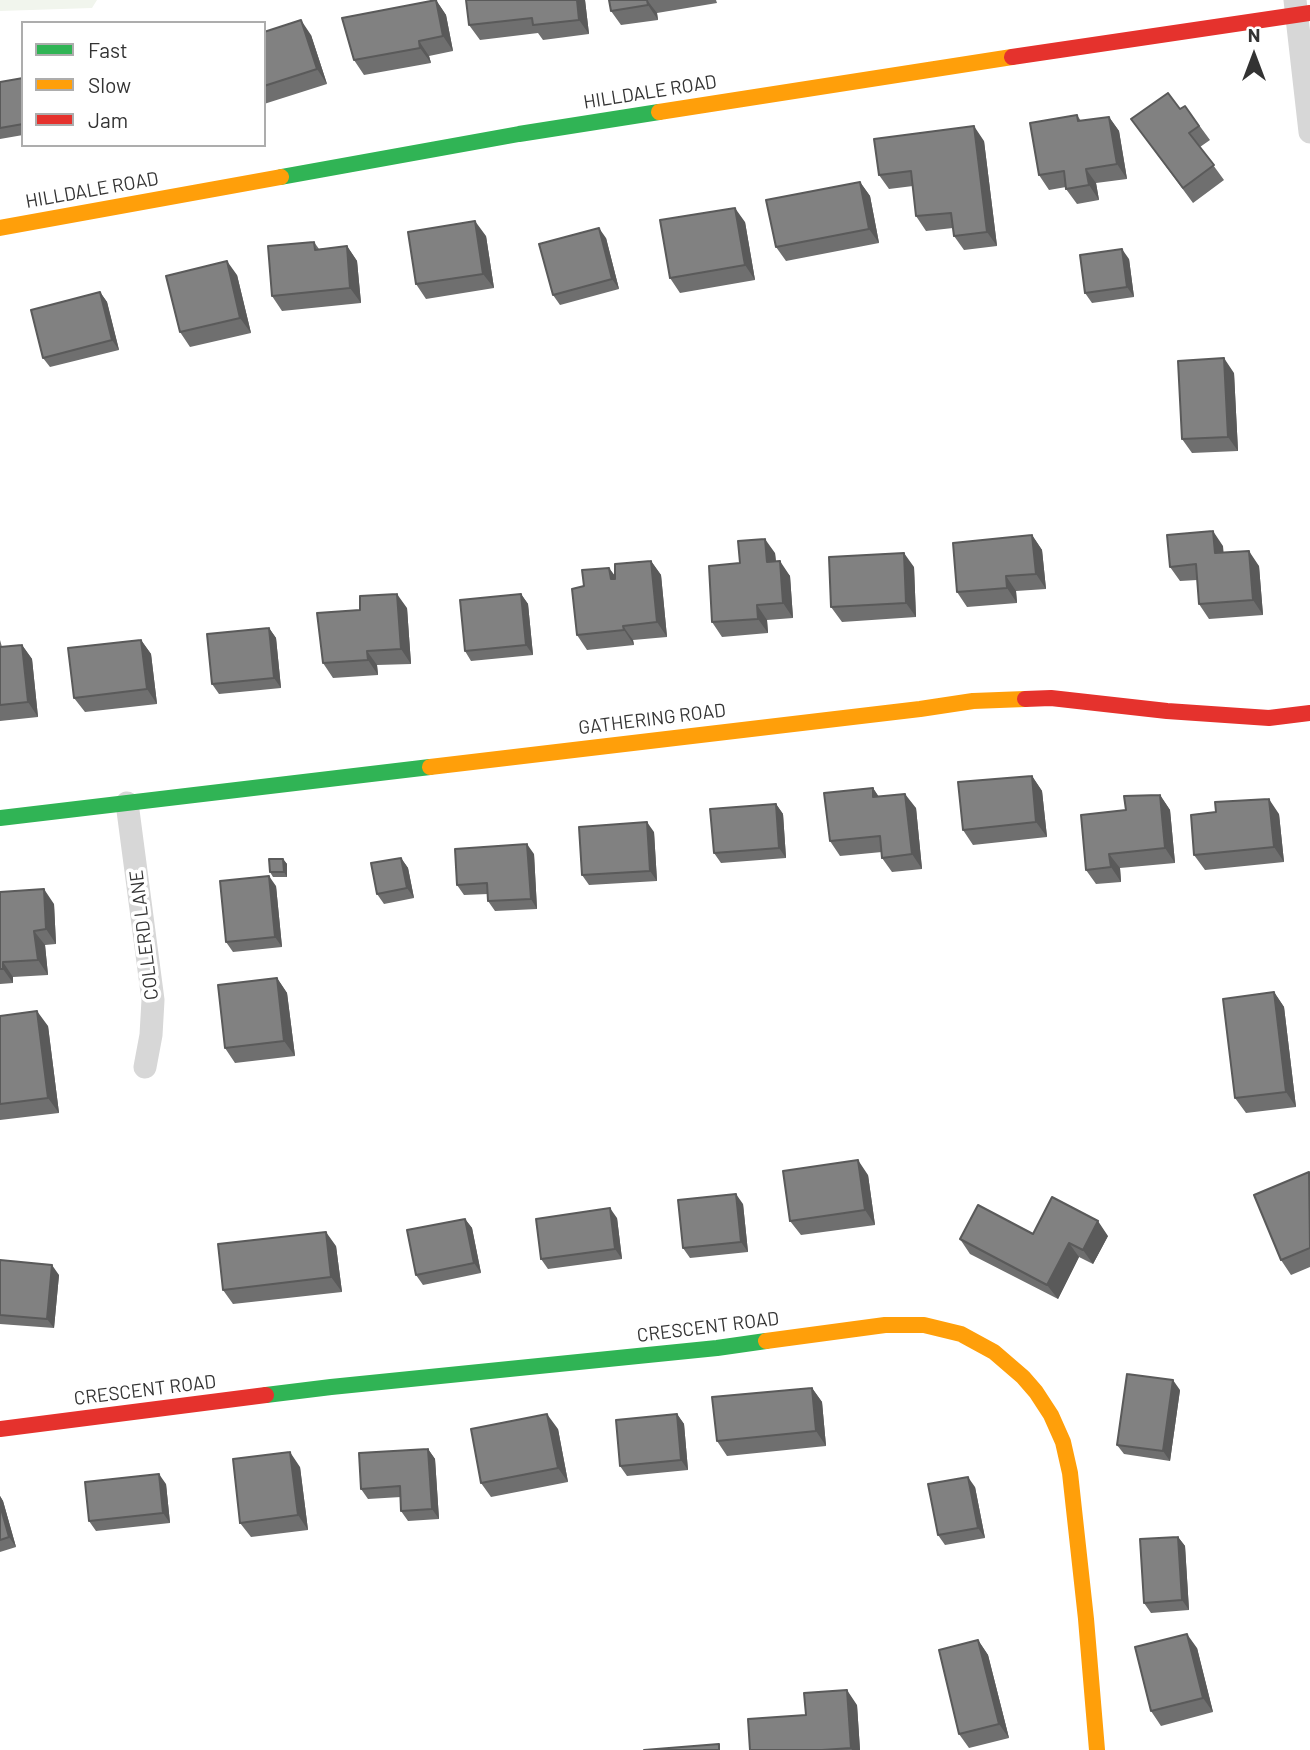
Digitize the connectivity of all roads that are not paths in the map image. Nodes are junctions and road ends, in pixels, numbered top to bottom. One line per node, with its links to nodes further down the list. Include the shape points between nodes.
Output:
1 (1300, 9): 2 (street); 3 (street, HILLDALE ROAD, via 519,134)
2 (1310, 132)
3 (0, 228)
4 (1310, 713): 5 (street, GATHERING ROAD, via 1269,719 1051,698 972,701)
5 (127, 803): 6 (street, GATHERING ROAD); 7 (street, COLLERD LANE, via 153,1000)
6 (0, 818)
7 (145, 1067)
8 (0, 1429): 9 (street, CRESCENT ROAD, via 885,1325 923,1325 961,1334 994,1352 1023,1377 1051,1415 1063,1442)
9 (1097, 1750)

